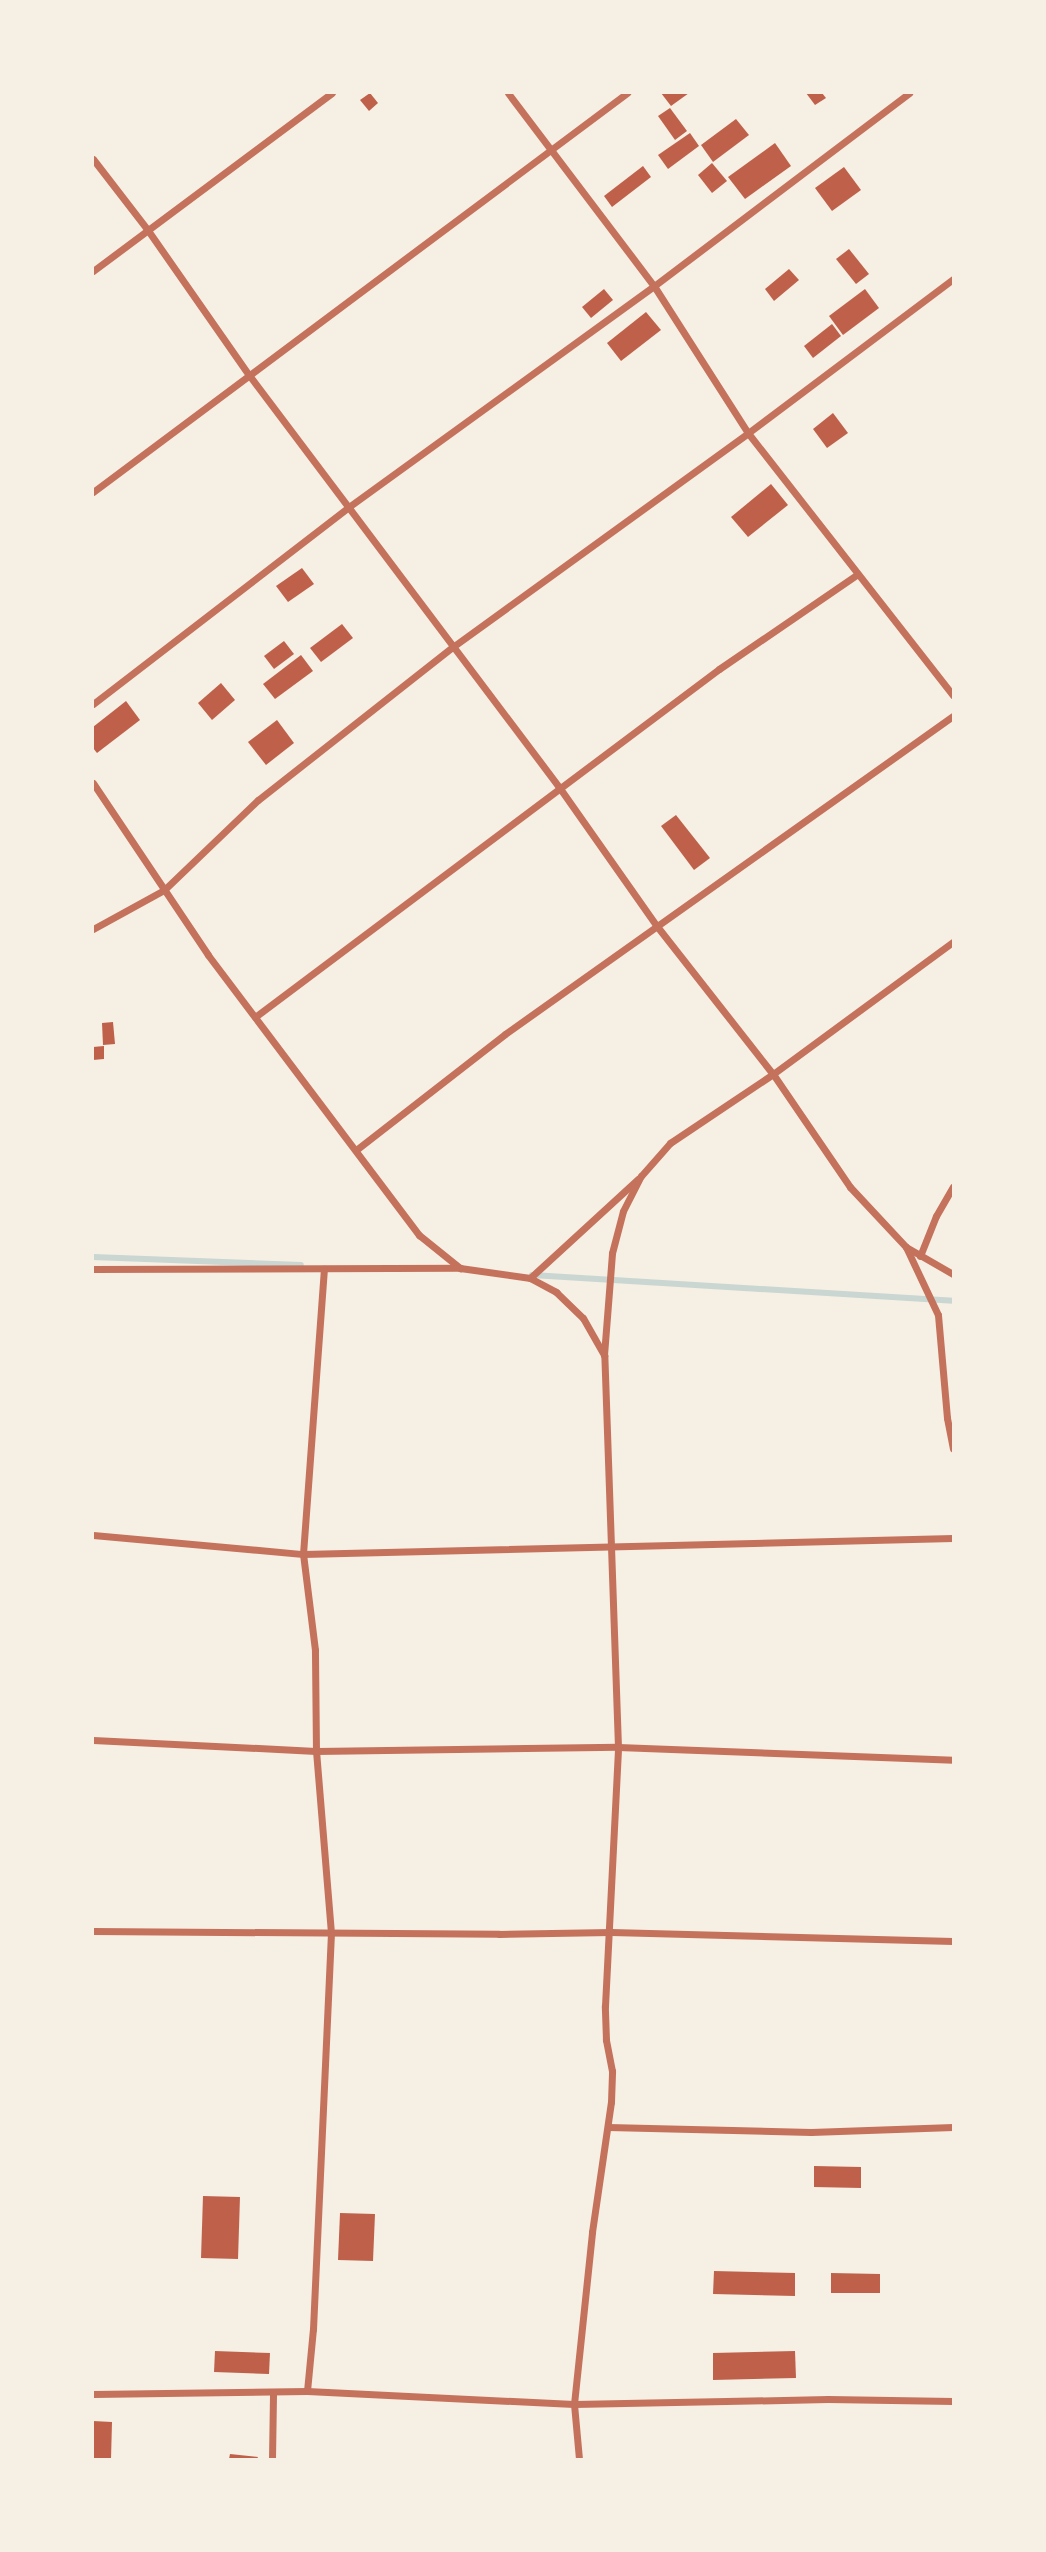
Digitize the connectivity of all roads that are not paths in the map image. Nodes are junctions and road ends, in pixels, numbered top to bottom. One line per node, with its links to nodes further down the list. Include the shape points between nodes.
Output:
1 (332, 93): 7 (street)
2 (508, 93): 5 (street)
3 (627, 93): 5 (street)
4 (909, 93): 10 (street)
5 (550, 149): 10 (street); 11 (street)
6 (93, 159): 7 (street)
7 (147, 229): 8 (street); 11 (street)
8 (93, 271)
9 (953, 279): 12 (street)
10 (654, 286): 12 (street); 14 (street)
11 (249, 375): 13 (street); 14 (street)
12 (748, 433): 15 (street); 16 (street)
13 (93, 492)
14 (350, 506): 16 (street); 18 (street)
15 (858, 574): 17 (street); 21 (street, via 719,668)
16 (454, 646): 21 (street); 22 (street, via 258,800)
17 (953, 695)
18 (93, 704)
19 (953, 716): 23 (street)
20 (93, 783): 22 (street)
21 (559, 787): 23 (street); 26 (street)
22 (164, 890): 24 (street); 26 (street)
23 (656, 925): 27 (street); 28 (street)
24 (93, 929)
25 (953, 942): 27 (street)
26 (255, 1017): 28 (street)
27 (773, 1074): 29 (street, via 670,1143); 31 (street, via 850,1187)
28 (356, 1150): 33 (street, via 419,1235)
29 (641, 1176): 37 (street); 38 (street, via 624,1211 612,1253)
30 (953, 1186): 32 (street)
31 (906, 1247): 32 (street); 39 (street, via 938,1315)
32 (920, 1256): 36 (street)
33 (460, 1268): 35 (street); 37 (street)
34 (93, 1269): 35 (street)
35 (324, 1269): 43 (street)
36 (953, 1273)
37 (530, 1278): 38 (street, via 556,1292 583,1318)
38 (604, 1355): 42 (street)
39 (953, 1448)
40 (93, 1535): 43 (street)
41 (953, 1538): 42 (street)
42 (611, 1547): 43 (street); 45 (street)
43 (303, 1554): 46 (street, via 315,1650)
44 (93, 1740): 46 (street)
45 (618, 1746): 46 (street); 47 (street); 49 (street)
46 (316, 1751): 50 (street)
47 (953, 1760)
48 (93, 1931): 50 (street)
49 (611, 1931): 50 (street); 51 (street); 52 (street, via 605,2006 612,2071)
50 (331, 1933): 54 (street)
51 (953, 1941)
52 (608, 2127): 53 (street, via 811,2132); 58 (street)
53 (953, 2127)
54 (307, 2391): 55 (street); 58 (street)
55 (273, 2392): 56 (street); 59 (street)
56 (93, 2394)
57 (953, 2401): 58 (street)
58 (574, 2404): 60 (street)
59 (272, 2459)
60 (579, 2459)

